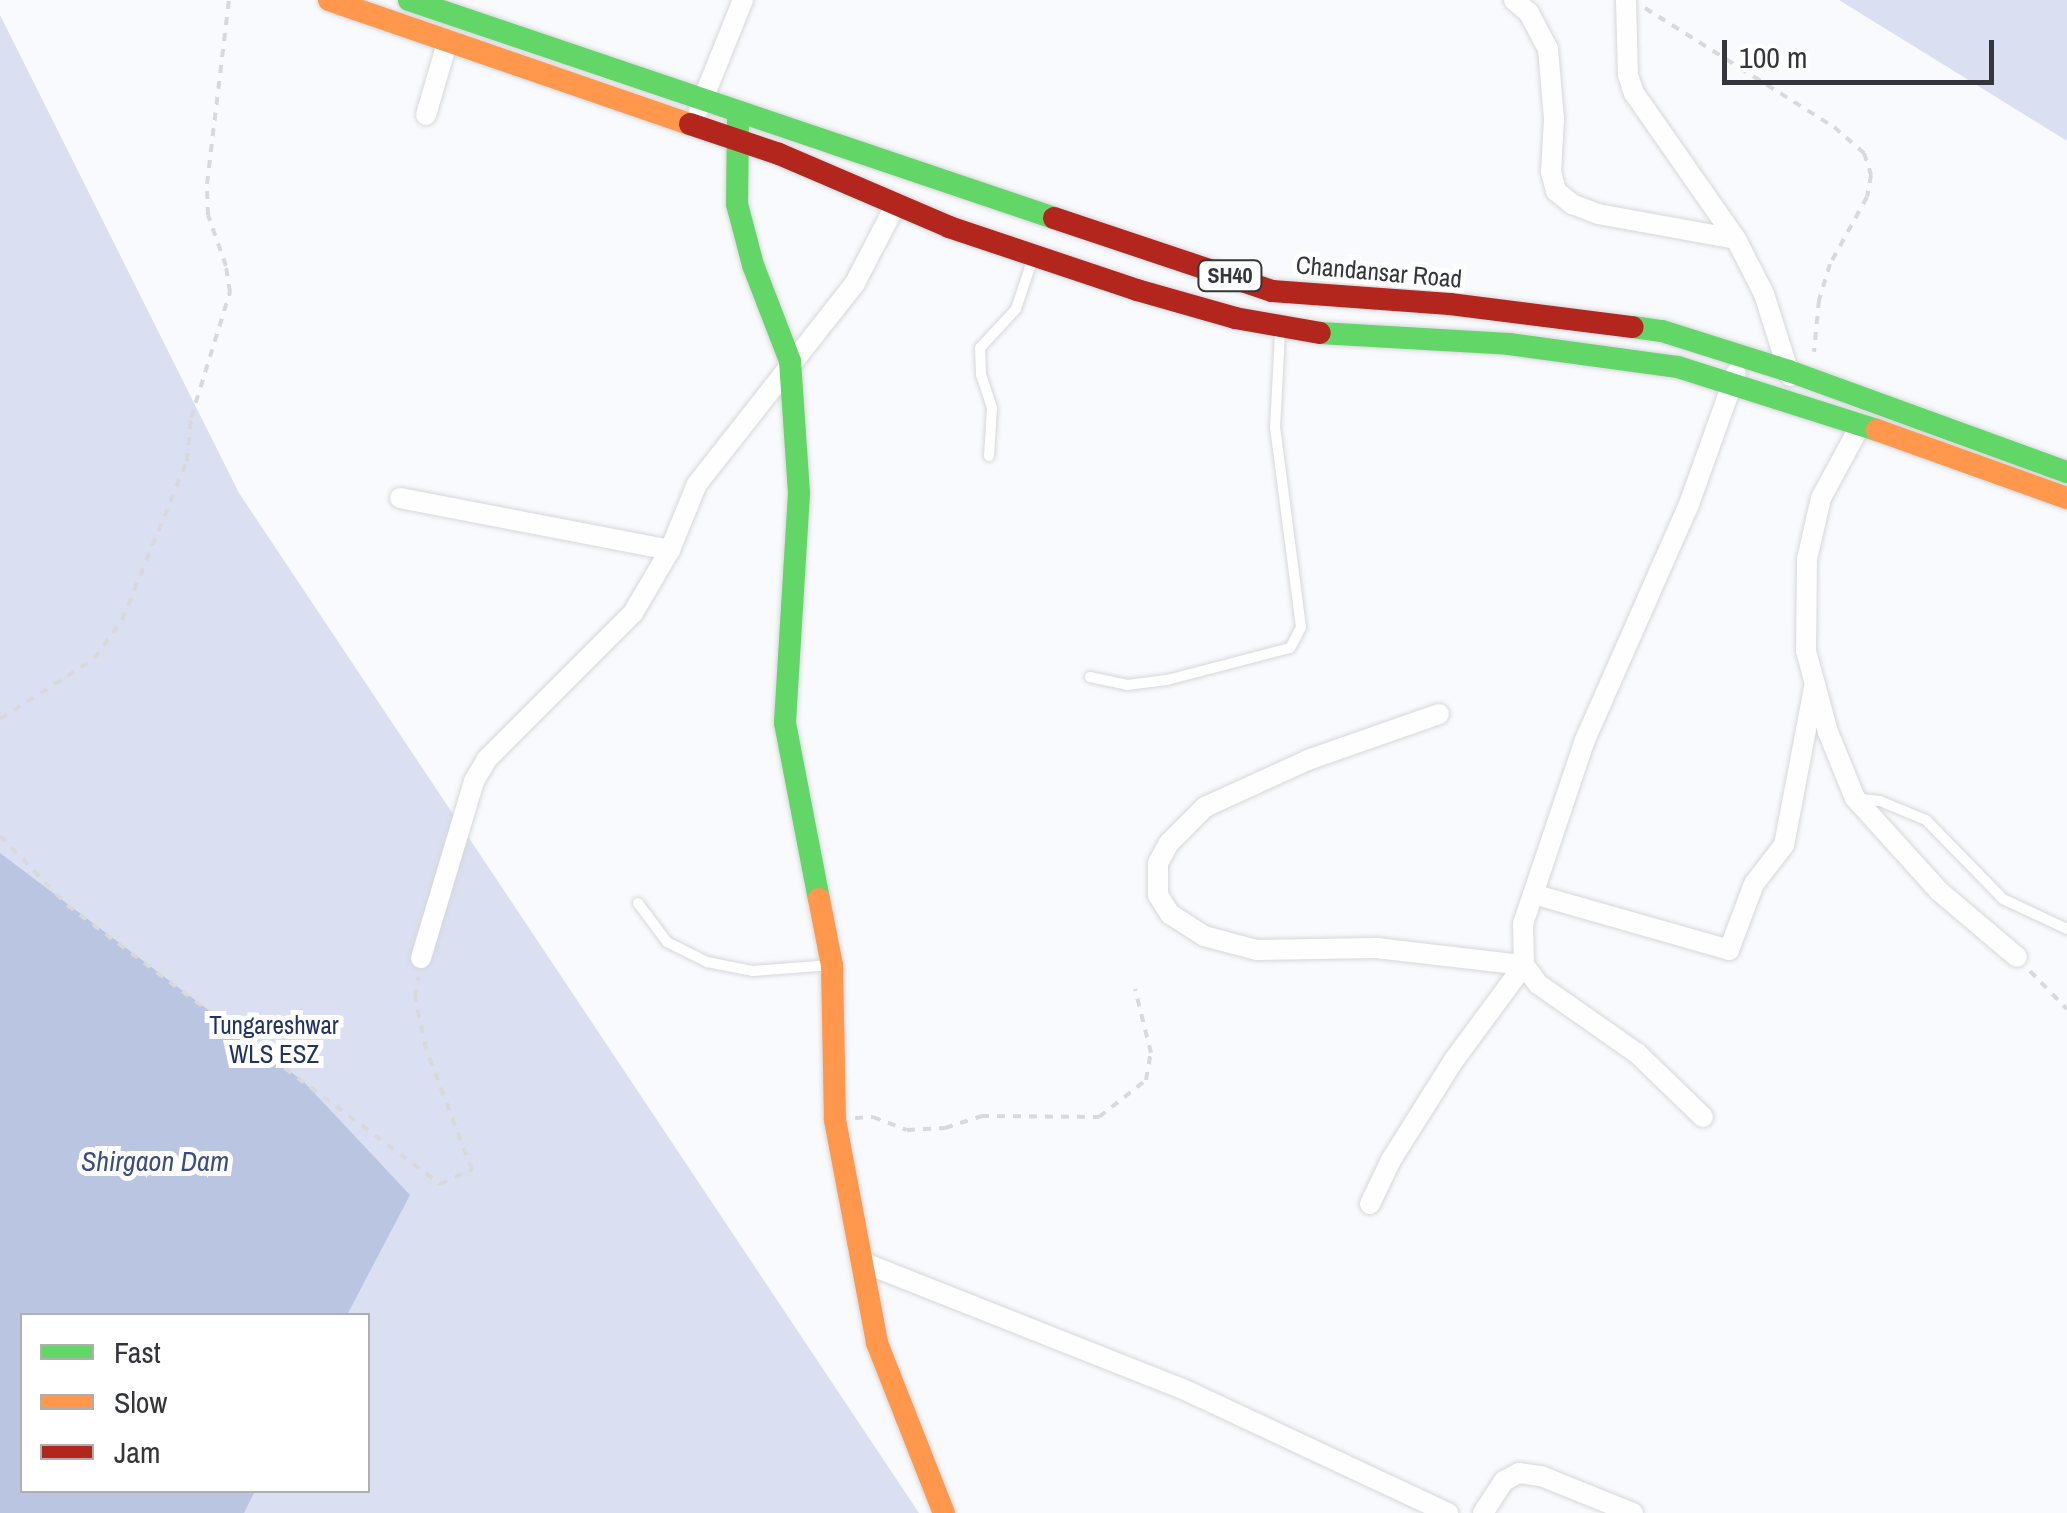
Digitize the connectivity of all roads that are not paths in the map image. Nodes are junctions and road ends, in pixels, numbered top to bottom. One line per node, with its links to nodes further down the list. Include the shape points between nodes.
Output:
1 (330, 0): 6 (main road)
2 (409, 0): 7 (main road, Chandansar Road / SH40)
3 (743, 0): 7 (street)
4 (1514, 0): 13 (street, via 1548,49 1556,191 1598,214)
5 (1629, 0): 13 (street, via 1628,76 1634,94)
6 (448, 40): 9 (street); 10 (main road)
7 (702, 101): 8 (main road, Chandansar Road / SH40); 10 (street)
8 (739, 113): 11 (main road); 16 (main road, Chandansar Road / SH40, via 1272,290 1662,331)
9 (426, 115)
10 (694, 125): 11 (main road)
11 (736, 138): 12 (main road); 17 (main road, via 737,204)
12 (895, 206): 14 (main road); 17 (street, via 855,283)
13 (1736, 239): 18 (street, via 1764,294)
14 (1034, 257): 15 (main road, via 1218,314); 22 (lane, via 1016,309 980,348 992,408)
15 (1280, 326): 19 (main road, via 1509,344 1678,367); 27 (lane, via 1275,428 1301,626 1296,637 1290,648 1167,680 1127,685)
16 (1741, 356): 18 (main road, Chandansar Road / SH40); 19 (street)
17 (790, 361): 26 (street, via 696,484); 36 (main road, via 799,492 785,723)
18 (1789, 372): 20 (street); 23 (main road, Chandansar Road / SH40)
19 (1733, 384): 20 (main road); 31 (street, via 1688,507 1585,740)
20 (1791, 403): 21 (main road)
21 (1861, 424): 25 (main road); 28 (street, via 1822,498 1807,559 1806,651)
22 (989, 456)
23 (2067, 472)
24 (400, 498): 26 (street)
25 (2067, 498)
26 (670, 550): 35 (street, via 633,614 487,759 474,781)
27 (1090, 678)
28 (1814, 683): 30 (street); 31 (street, via 1784,845 1754,884 1729,950)
29 (1439, 714): 37 (street, via 1308,760 1205,807 1158,863 1158,895 1170,914 1204,936 1257,950 1376,948)
30 (1855, 798): 33 (lane, via 1926,820 2004,899); 34 (street, via 1939,891)
31 (1533, 894): 37 (street, via 1523,924)
32 (638, 903): 36 (lane, via 667,942 707,962 752,970)
33 (2067, 929)
34 (2016, 957)
35 (422, 958)
36 (832, 965): 40 (main road, via 835,1120)
37 (1524, 965): 38 (street, via 1558,1001 1638,1054); 39 (street, via 1454,1060)
38 (1703, 1117)
39 (1370, 1204)
40 (862, 1262): 41 (street, via 1183,1389); 42 (main road, via 876,1343)
41 (1444, 1512)
42 (944, 1513)
43 (1483, 1513): 44 (street, via 1504,1481 1519,1473)
44 (1633, 1513)

